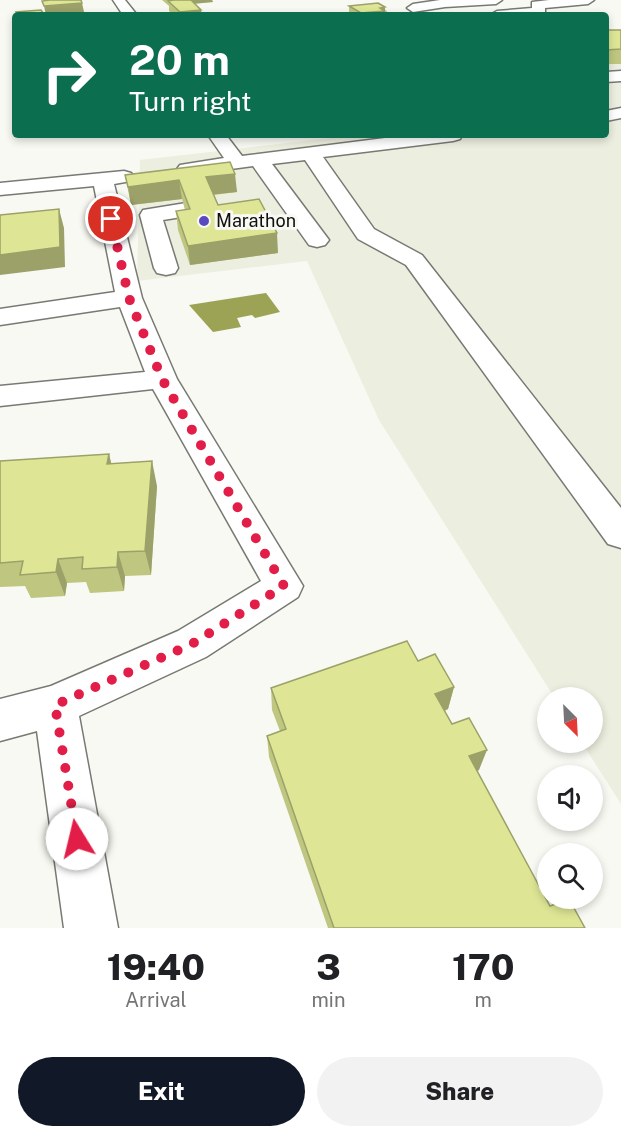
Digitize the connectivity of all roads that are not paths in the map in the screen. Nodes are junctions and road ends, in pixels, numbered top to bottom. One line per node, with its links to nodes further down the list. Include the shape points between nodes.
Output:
1 (118, 0): 5 (street)
2 (399, 0): 6 (street)
3 (496, 0): 6 (street, via 445,3)
4 (588, 0): 7 (street, via 537,5 540,11)
5 (128, 12)
6 (419, 12)
7 (529, 12)
8 (219, 138): 12 (street)
9 (429, 138): 10 (street)
10 (310, 153): 11 (street); 23 (street, via 366,234 414,260)
11 (258, 159): 12 (street); 17 (street, via 273,198)
12 (236, 162): 13 (street, via 174,171)
13 (199, 184)
14 (0, 189): 15 (street)
15 (136, 190): 16 (street); 18 (street); 19 (street)
16 (179, 207)
17 (317, 240)
18 (166, 268)
19 (129, 298): 20 (street); 21 (street)
20 (0, 317)
21 (162, 379): 22 (street); 24 (street, via 284,586 192,644)
22 (0, 396)
23 (621, 534)
24 (55, 705): 25 (street); 26 (street)
25 (0, 720)
26 (91, 928)

